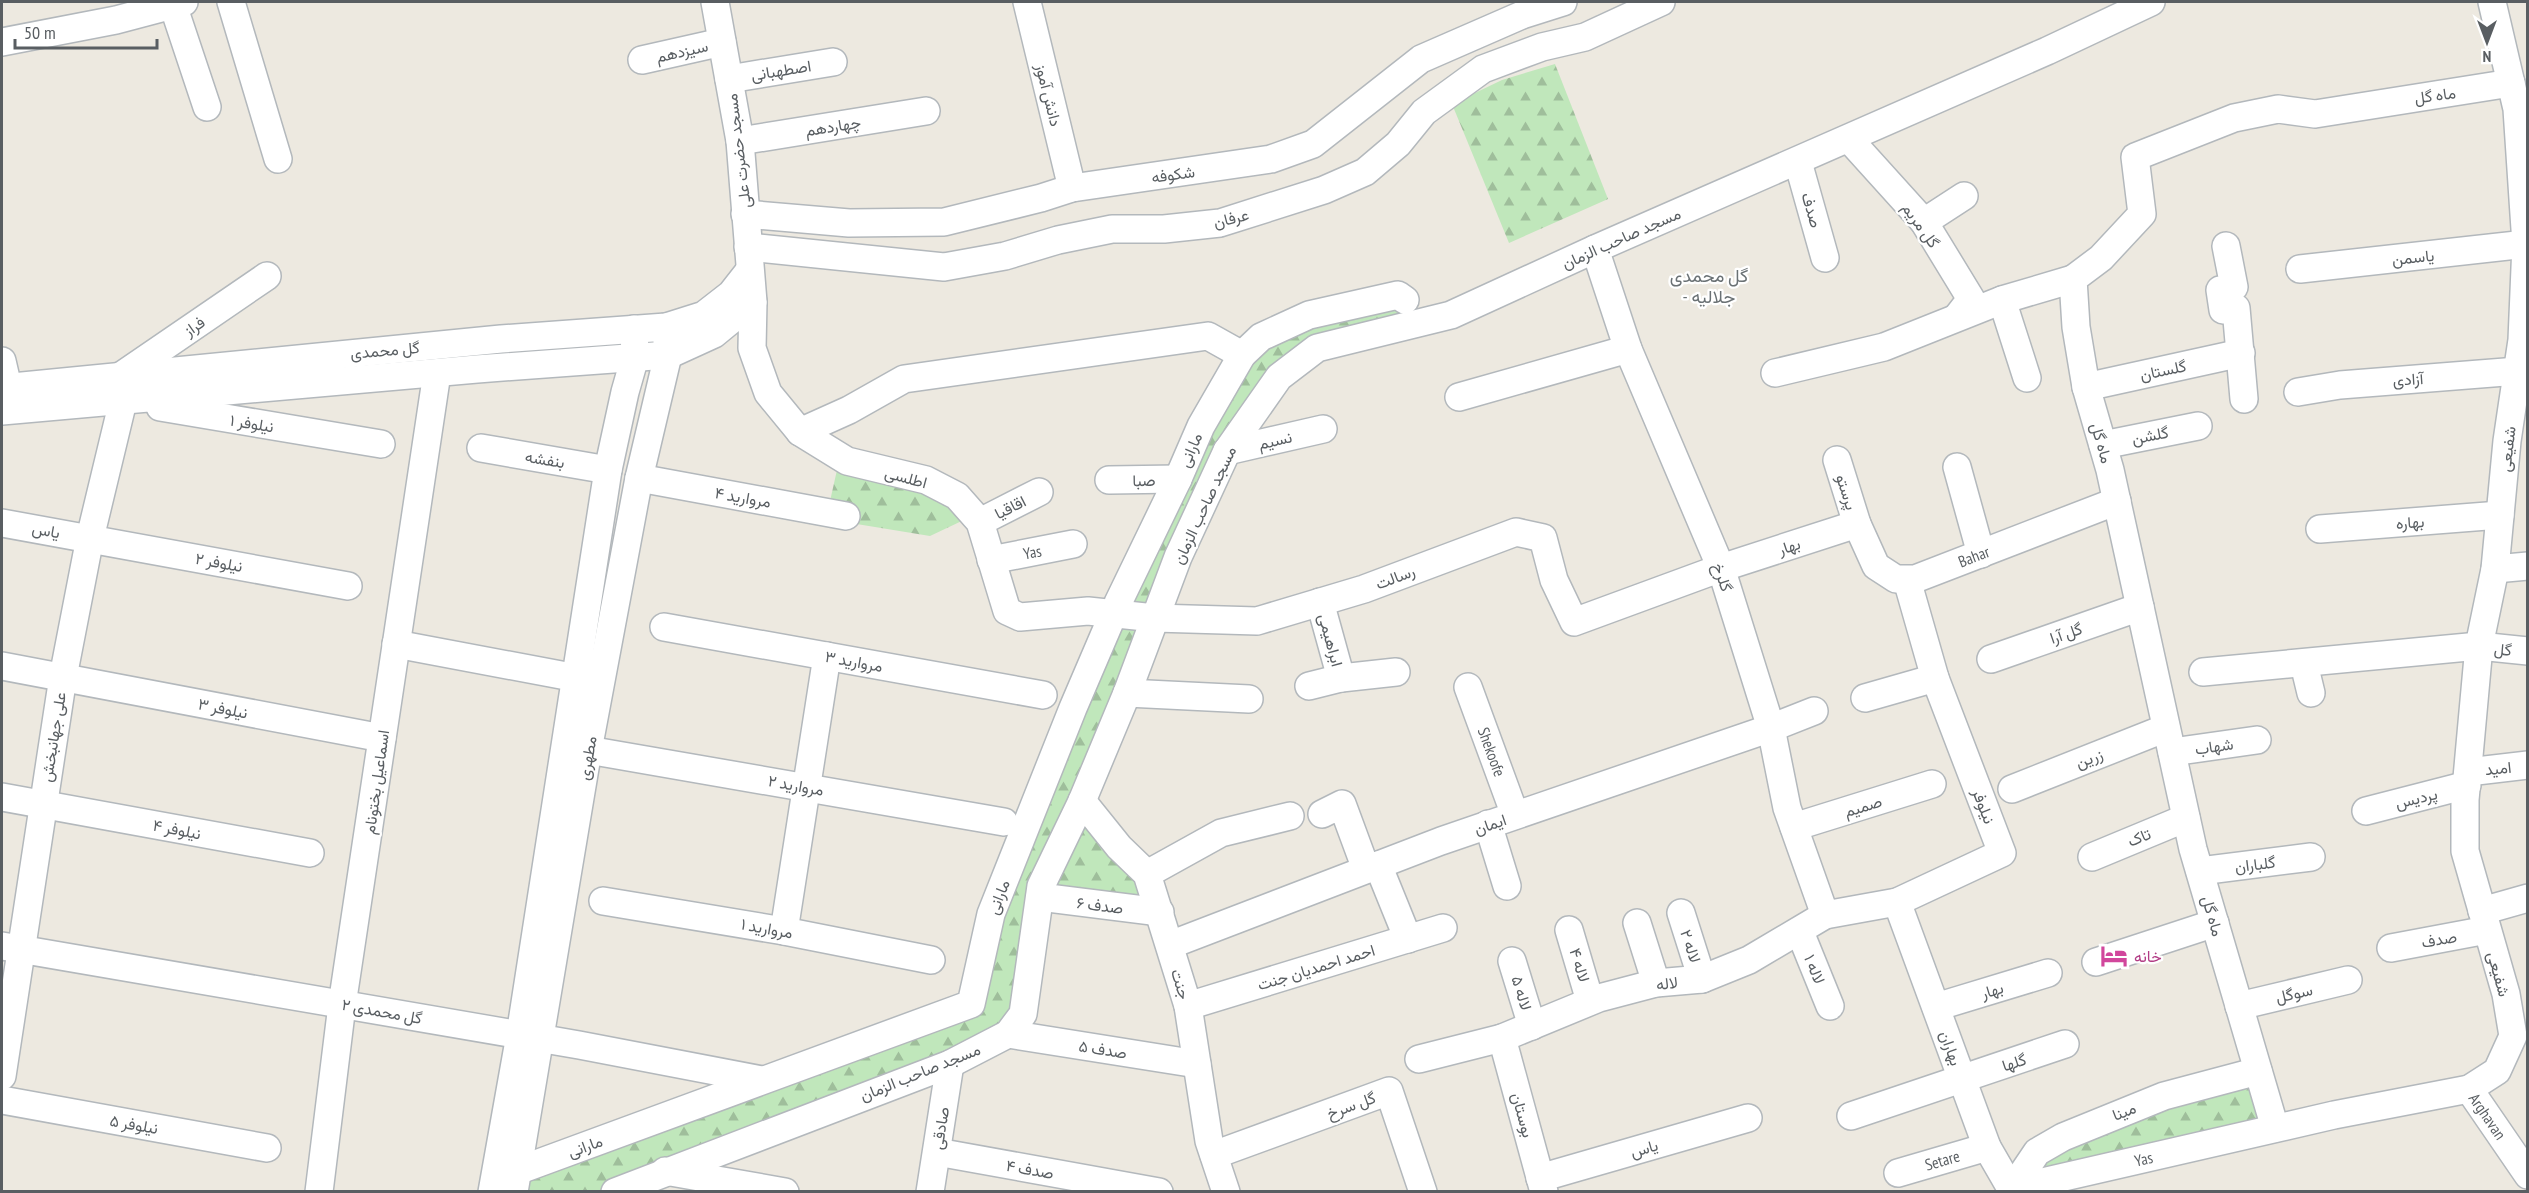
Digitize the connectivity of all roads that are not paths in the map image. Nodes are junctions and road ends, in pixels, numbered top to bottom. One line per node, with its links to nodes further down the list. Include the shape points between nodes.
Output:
1 (231, 2): 20 (street)
2 (715, 2): 11 (street, مسجد حضرت علی)
3 (1027, 2): 22 (street, دانش آموز)
4 (1563, 2): 22 (street, شکوفه, via 1521,15 1421,59 1313,144 1271,159)
5 (1661, 2): 30 (street, عرفان, via 1585,37 1542,47 1483,69 1424,112 1398,144 1365,172 1324,190 1220,223 1112,229 944,267)
6 (2151, 2): 18 (street, مسجد صاحب الزمان)
7 (2492, 2): 15 (street, شفیعی)
8 (177, 3): 9 (street); 16 (street)
9 (113, 11): 10 (street)
10 (2, 42)
11 (722, 42): 12 (street, سیزدهم); 14 (street, مسجد حضرت علی)
12 (642, 60)
13 (833, 62): 14 (street, اصطهبانی)
14 (729, 79): 19 (street, مسجد حضرت علی)
15 (2511, 83): 26 (street, شفیعی, via 2517,109); 33 (street, ماه گل, via 2315,114 2278,109 2256,113 2135,157 2142,214 2101,258)
16 (207, 107)
17 (926, 111): 19 (street, چهاردهم)
18 (1850, 139): 21 (street, مسجد صاحب الزمان); 25 (street, گل مریم)
19 (740, 141): 24 (street, مسجد حضرت علی)
20 (279, 159)
21 (1798, 162): 28 (street, مسجد صاحب الزمان); 29 (street, صدف)
22 (1072, 188): 24 (street, شکوفه, via 945,222 849,223)
23 (1964, 196): 25 (street)
24 (745, 214): 30 (street, مسجد حضرت علی)
25 (1923, 222): 37 (street, گل مریم, via 1971,298)
26 (2526, 244): 31 (street, یاسمن); 40 (street, شفیعی)
27 (2226, 246): 42 (street, via 2234,287 2220,290 2223,310 2236,308)
28 (1594, 249): 41 (street, گلرخ); 64 (street, مسجد صاحب الزمان, via 1451,315 1317,348 1279,377)
29 (1825, 258)
30 (749, 259): 36 (street, مسجد حضرت علی); 38 (street, گل محمدی, via 731,294 704,315)
31 (2300, 269)
32 (267, 276): 52 (street, فراز)
33 (2073, 279): 35 (street); 51 (street, ماه گل)
34 (1405, 300): 44 (street, مارانی, via 1398,295 1310,315 1261,337)
35 (2002, 300): 37 (street); 50 (street)
36 (753, 302): 43 (street, گل محمدی, via 714,334); 59 (street, اطلسی, via 752,348 768,393)
37 (1957, 317): 49 (street, via 1884,347)
38 (666, 327): 39 (street, گل محمدی); 43 (street, مطهری)
39 (634, 328): 45 (street, مطهری); 52 (street, گل محمدی)
40 (2525, 328): 47 (street, شفیعی)
41 (1628, 349): 55 (street); 84 (street, گلرخ)
42 (2241, 353): 51 (street, گلستان); 56 (street)
43 (668, 355): 45 (street, گل محمدی); 68 (street, مطهری)
44 (1242, 355): 59 (street, via 1208,336 904,379); 69 (street, مارانی, via 1201,426)
45 (635, 357): 48 (street, گل محمدی); 67 (street, مطهری)
46 (2, 361): 54 (street)
47 (2518, 371): 53 (street, آزادی); 60 (street, شفیعی)
48 (437, 373): 52 (street, گل محمدی); 94 (street, اسماعیل بختونام)
49 (1775, 373)
50 (2027, 378)
51 (2086, 387): 62 (street, ماه گل)
52 (122, 389): 54 (street, گل محمدی); 61 (street, نیلوفر ۱); 79 (street, علی جهانبخش)
53 (2298, 392)
54 (4, 396)
55 (1460, 397)
56 (2244, 399)
57 (2198, 426): 62 (street, گلشن)
58 (1323, 429): 64 (street, نسیم)
59 (800, 432): 75 (street, اطلسی, via 847,461 926,480 957,495)
60 (2517, 441): 73 (street, شفیعی)
61 (381, 444)
62 (2103, 445): 72 (street, ماه گل)
63 (482, 448): 67 (street, بنفشه)
64 (1227, 451): 91 (street, مسجد صاحب الزمان, via 1178,557)
65 (1837, 460): 77 (street, پرستو)
66 (1957, 466): 81 (street)
67 (608, 470): 104 (street, مطهری)
68 (639, 478): 74 (street, مروارید ۴); 119 (street, مطهری)
69 (1178, 479): 70 (street, صبا); 90 (street, مارانی)
70 (1109, 480)
71 (1039, 492): 75 (street, اقاقیا)
72 (2117, 501): 81 (street, Bahar); 89 (street, ماه گل)
73 (2500, 515): 78 (street, بهاره); 85 (street, شفیعی)
74 (846, 516)
75 (980, 522): 82 (street, اطلسی)
76 (2, 523): 79 (street, یاس)
77 (1857, 524): 84 (street, بهار); 86 (street, via 1876,566 1896,579)
78 (2320, 529)
79 (90, 538): 87 (street, نیلوفر ۲); 103 (street, علی جهانبخش)
80 (1073, 544): 82 (street, Yas)
81 (1981, 554): 86 (street, Bahar)
82 (991, 560): 90 (street, اطلسی, via 1007,610 1020,617)
83 (2528, 566): 85 (street)
84 (1721, 568): 92 (street, بهار); 115 (street, گلرخ)
85 (2495, 569): 95 (street, شفیعی)
86 (1907, 580): 106 (street, نیلوفر)
87 (348, 586)
88 (1320, 602): 91 (street, رسالت, via 1257,621); 92 (street, رسالت, via 1516,532 1543,538 1554,580); 105 (street, ابراهیمی)
89 (2140, 607): 98 (street, گل آرا); 117 (street, ماه گل)
90 (1114, 612): 91 (street, اطلسی); 186 (street, مارانی, via 991,914 971,1004)
91 (1155, 618): 109 (street, مسجد صاحب الزمان)
92 (1574, 622)
93 (664, 627): 97 (street, مروارید ۳)
94 (396, 644): 104 (street); 116 (street, اسماعیل بختونام)
95 (2480, 646): 96 (street, گل); 99 (street); 121 (street, شفیعی)
96 (2528, 651)
97 (827, 656): 111 (street, مروارید ۳); 123 (street)
98 (1991, 659)
99 (2304, 664): 102 (street); 110 (street)
100 (2, 666): 103 (street, نیلوفر ۳)
101 (1396, 672): 105 (street)
102 (2203, 672)
103 (63, 677): 116 (street, نیلوفر ۳); 127 (street, علی جهانبخش)
104 (577, 678): 177 (street, مطهری)
105 (1341, 678): 107 (street)
106 (1935, 678): 112 (street); 146 (street, نیلوفر, via 2002,853)
107 (1309, 686)
108 (1468, 687): 130 (street, Shekoofe)
109 (1127, 693): 113 (street); 126 (street, مسجد صاحب الزمان)
110 (2311, 693)
111 (1043, 695)
112 (1865, 698)
113 (1249, 699)
114 (1814, 711): 115 (street, ایمان)
115 (1771, 728): 130 (street, ایمان); 135 (street, گلرخ)
116 (382, 738): 169 (street, اسماعیل بختونام)
117 (2169, 740): 118 (street, شهاب); 124 (street, زرین); 132 (street, ماه گل)
118 (2256, 740)
119 (588, 750): 123 (street, مروارید ۲); 177 (street, مطهری)
120 (2528, 765): 121 (street, امید)
121 (2467, 778): 128 (street, پردیس); 150 (street, شفیعی, via 2465,851)
122 (1932, 784): 135 (street, صمیم)
123 (807, 786): 133 (street, مروارید ۲); 155 (street)
124 (2012, 789)
125 (2, 797): 127 (street, نیلوفر ۴)
126 (1082, 801): 141 (street, جنت); 143 (street, مسجد صاحب الزمان, via 1041,886)
127 (43, 804): 136 (street, نیلوفر ۴); 159 (street, علی جهانبخش)
128 (2366, 811)
129 (1322, 814): 139 (street, via 1342,804)
130 (1515, 815): 134 (street, ایمان)
131 (1290, 816): 141 (street, via 1221,833)
132 (2186, 818): 137 (street, تاک); 140 (street, ماه گل)
133 (1004, 822)
134 (1488, 825): 139 (street, ایمان); 142 (street)
135 (1794, 827): 149 (street, گلرخ)
136 (310, 854)
137 (2092, 857)
138 (2311, 857): 140 (street, گلباران)
139 (1372, 867): 157 (street); 158 (street, ایمان)
140 (2199, 871): 152 (street, ماه گل)
141 (1147, 874): 147 (street, جنت)
142 (1507, 886)
143 (1040, 897): 147 (street, صدف ۶); 175 (street, مسجد صاحب الزمان, via 1023,1014)
144 (2528, 898): 150 (street, صدف)
145 (603, 901): 155 (street, مروارید ۱)
146 (1897, 902): 149 (street, نیلوفر); 173 (street, بهاران)
147 (1160, 912): 158 (street, جنت)
148 (1681, 913): 165 (street, لاله ۲)
149 (1825, 915): 156 (street, لاله)
150 (2485, 920): 160 (street, صدف); 176 (street, شفیعی)
151 (1637, 923): 167 (street)
152 (2215, 923): 163 (street); 172 (street, ماه گل)
153 (1443, 928): 157 (street, احمد احمدیان جنت)
154 (1569, 930): 168 (street, لاله ۴)
155 (784, 931): 161 (street, مروارید ۱)
156 (1800, 932): 165 (street, لاله, via 1749,960); 171 (street, لاله ۱)
157 (1408, 939): 170 (street, احمد احمدیان جنت)
158 (1170, 945): 170 (street, جنت)
159 (11, 947): 169 (street, گل محمدی ۲); 184 (street, علی جهانبخش)
160 (2391, 948)
161 (931, 960)
162 (1512, 961): 174 (street, لاله ۵)
163 (2096, 962)
164 (2048, 973): 173 (street, بهار)
165 (1702, 979): 167 (street, لاله)
166 (2348, 980): 172 (street, سوگل)
167 (1656, 983): 168 (street, لاله)
168 (1590, 1001): 174 (street, لاله)
169 (342, 1005): 177 (street, گل محمدی ۲); 202 (street, اسماعیل بختونام)
170 (1188, 1006): 182 (street, جنت)
171 (1830, 1006)
172 (2239, 1006): 183 (street, ماه گل)
173 (1935, 1007): 185 (street, بهاران)
174 (1532, 1026): 178 (street, لاله)
175 (1008, 1034): 181 (street, مسجد صاحب الزمان); 182 (street, صدف ۵)
176 (2520, 1034): 187 (street, شفیعی, via 2497,1071)
177 (530, 1037): 186 (street, گل محمدی ۲); 199 (street, مطهری); 203 (street, مطهری)
178 (1502, 1038): 180 (street, لاله); 200 (street, بوستان)
179 (2065, 1044): 185 (street, گلها)
180 (1419, 1059)
181 (950, 1064): 194 (street, صادقی); 196 (street, مسجد صاحب الزمان)
182 (1197, 1064): 195 (street, جنت)
183 (2258, 1071): 191 (street, ماه گل); 201 (street, مینا, via 2164,1096 2063,1137 2037,1152)
184 (2, 1077)
185 (1962, 1079): 189 (street, گلها); 192 (street, بهاران)
186 (762, 1080): 199 (street, مارانی)
187 (2469, 1089): 191 (street, شفیعی); 198 (street, Arghavan)
188 (2, 1100): 193 (street, نیلوفر ۵)
189 (1851, 1116)
190 (1748, 1118): 200 (street, یاس)
191 (2275, 1128): 201 (street, Yas)
192 (1988, 1147): 197 (street, Setare); 201 (street, بهاران)
193 (267, 1148)
194 (936, 1152): 206 (street, صادقی); 207 (street, صدف ۴)
195 (1214, 1155): 208 (street, جنت); 209 (street, گل سرخ, via 1389,1091)
196 (665, 1171): 204 (street, مسجد صاحب الزمان); 205 (street)
197 (1898, 1173)
198 (2528, 1175)
199 (515, 1181)
200 (1542, 1185)
201 (2012, 1190)
202 (319, 1191)
203 (492, 1191)
204 (615, 1191)
205 (785, 1191)
206 (930, 1191)
207 (1159, 1191)
208 (1226, 1191)
209 (1423, 1191)

